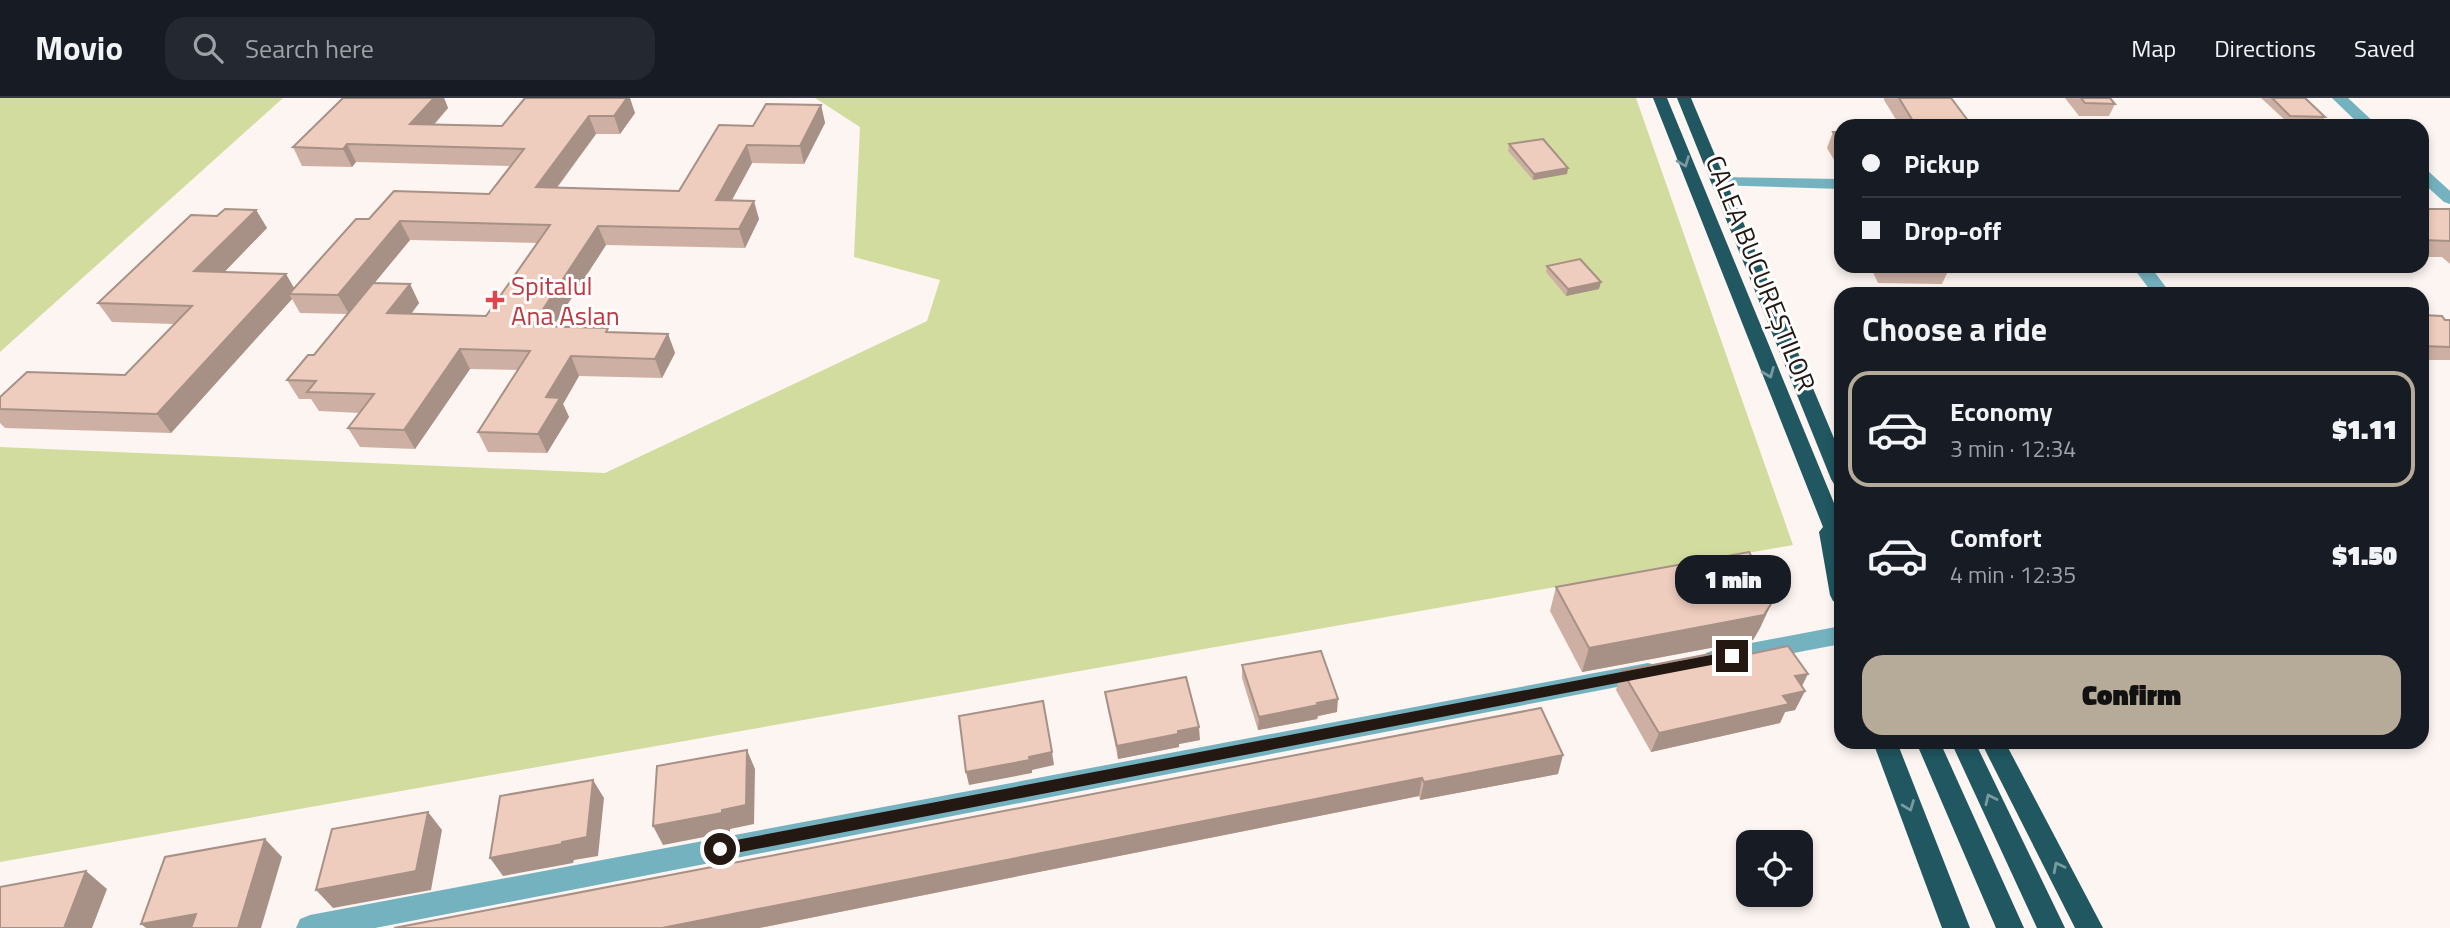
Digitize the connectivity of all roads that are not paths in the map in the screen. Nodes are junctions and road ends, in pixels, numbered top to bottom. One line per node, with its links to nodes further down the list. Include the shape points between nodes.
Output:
1 (1660, 98): 11 (highway, CALEA BUCUREȘTILOR, one-way to 11)
2 (1684, 98): 6 (highway, CALEA BUCUREȘTILOR)
3 (2339, 98): 4 (street)
4 (2362, 119)
5 (2429, 180): 9 (street)
6 (1720, 182): 7 (street); 10 (highway, CALEA BUCUREȘTILOR)
7 (1834, 184)
8 (2429, 193): 9 (street)
9 (2448, 195)
10 (1834, 462)
11 (1826, 513): 12 (highway, CALEA BUCUREȘTILOR); 13 (highway)
12 (1834, 531)
13 (1834, 557)
14 (1834, 636): 19 (street)
15 (1888, 749): 20 (highway, one-way to 20)
16 (1931, 749): 21 (highway)
17 (1966, 749): 22 (highway, one-way to 17)
18 (1997, 749): 23 (highway, one-way to 18)
19 (310, 928)
20 (1956, 928)
21 (2010, 928)
22 (2051, 928)
23 (2089, 928)

